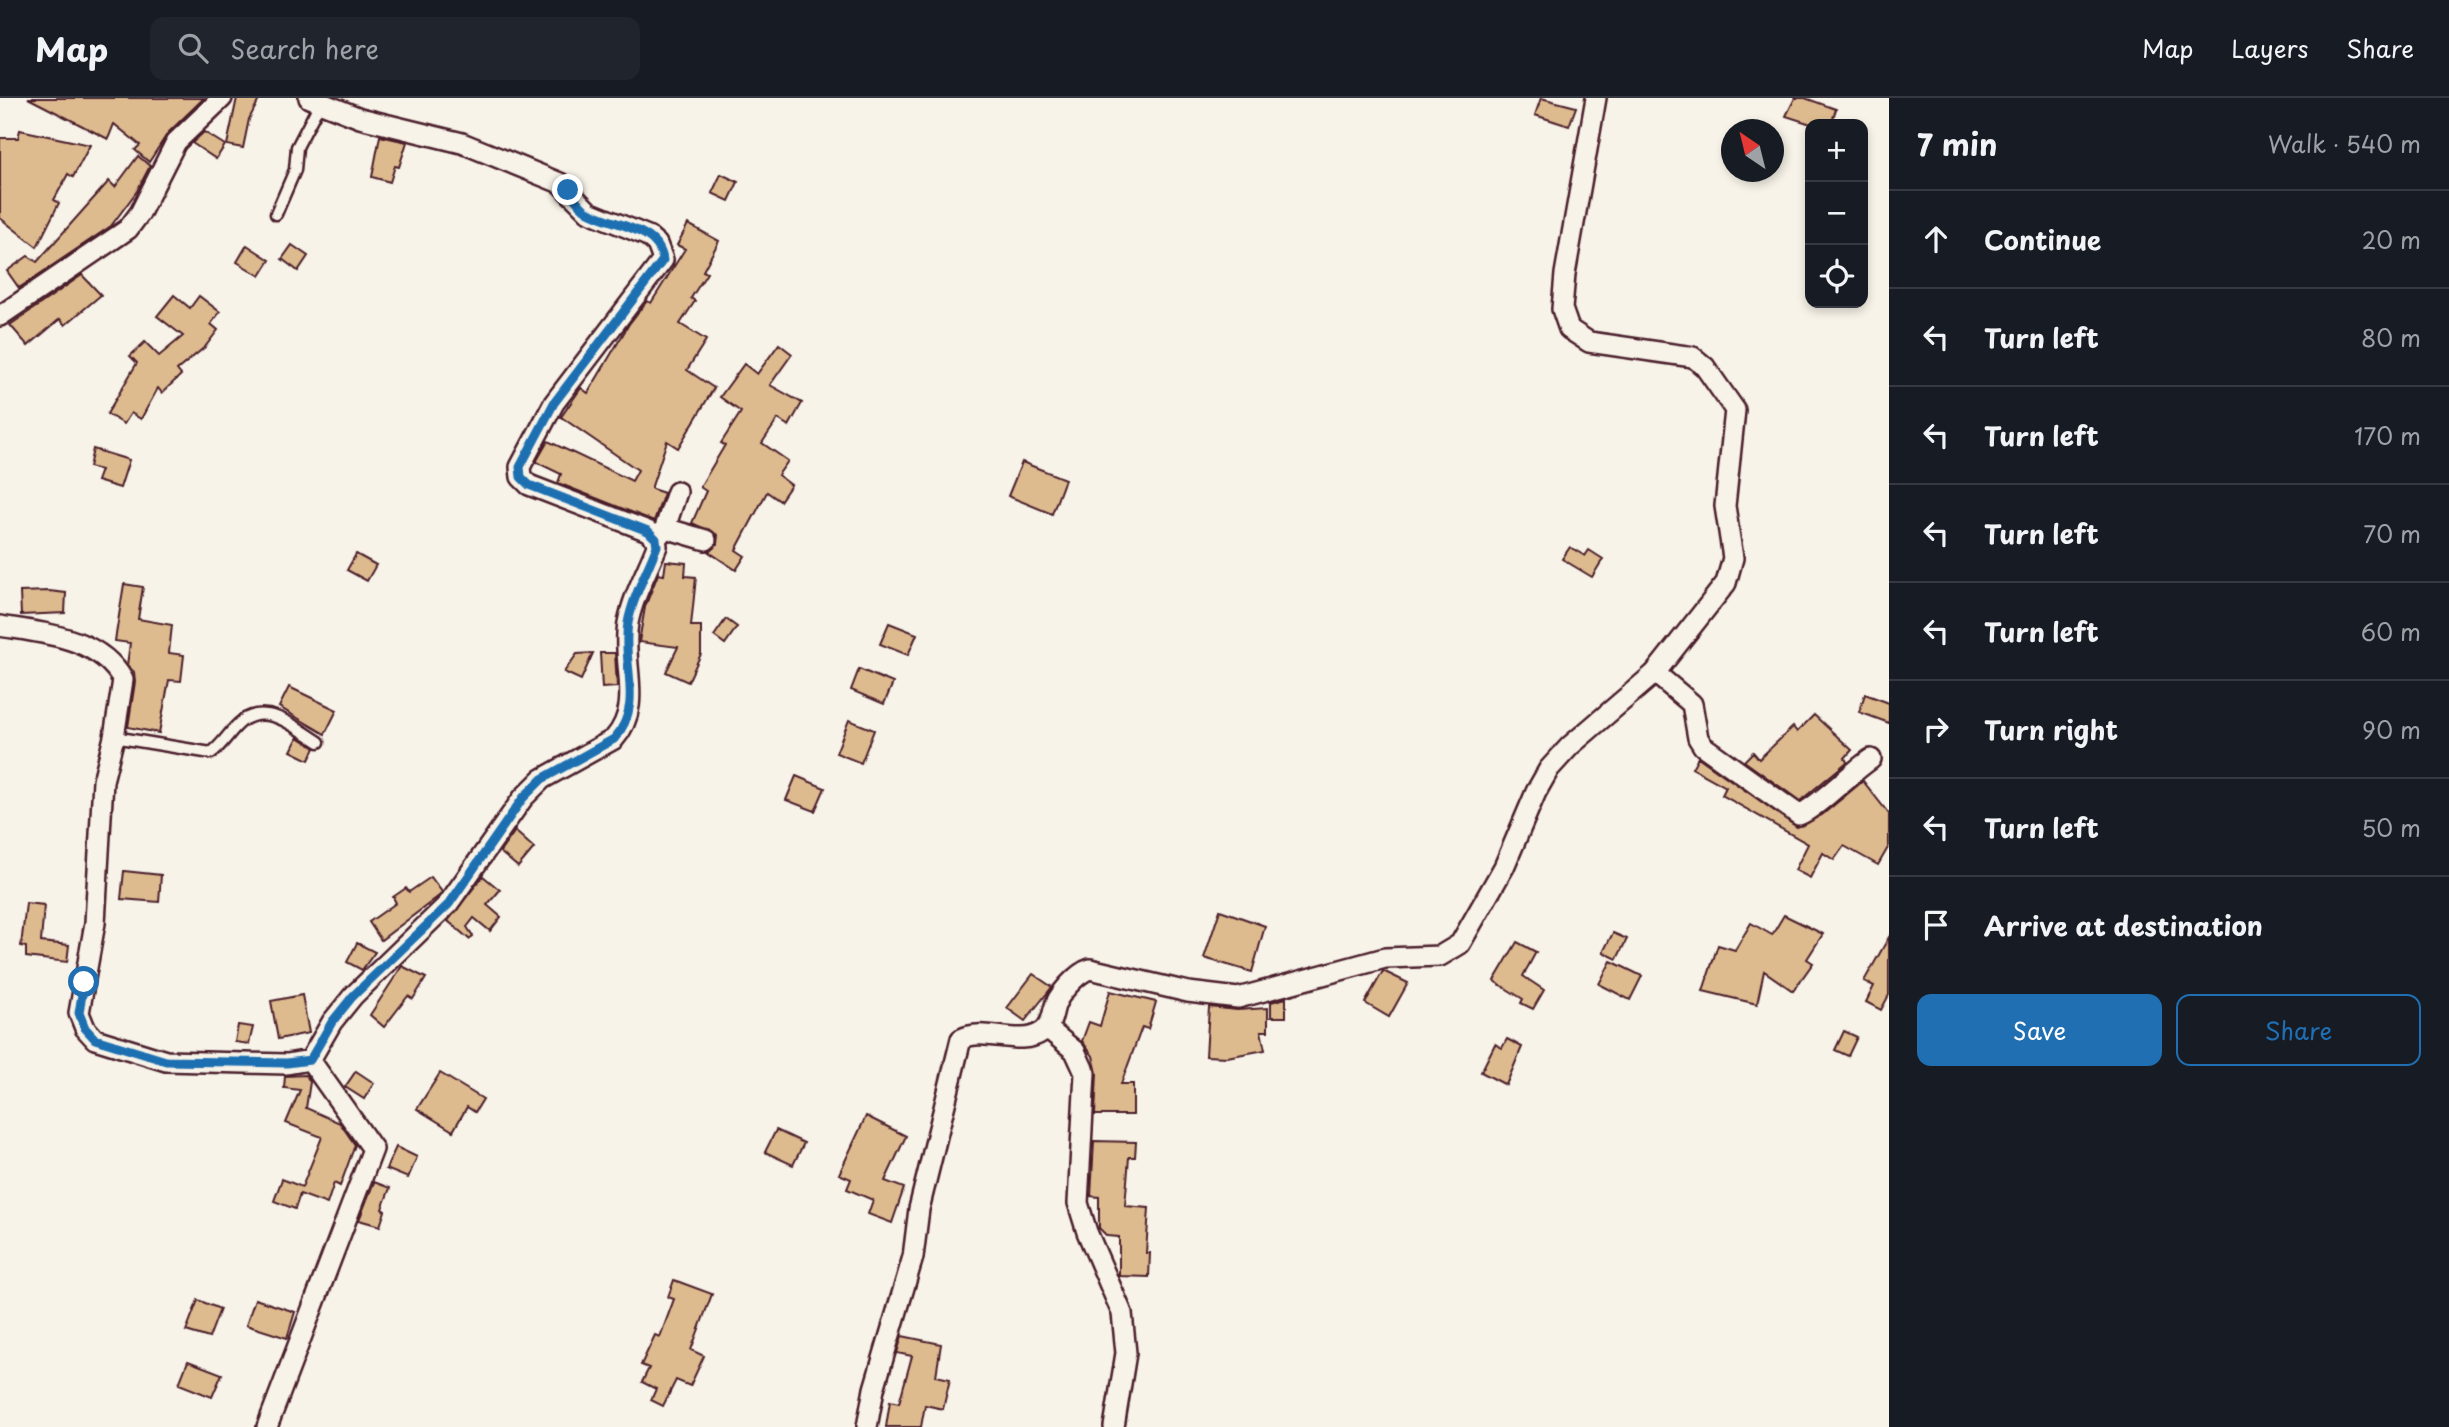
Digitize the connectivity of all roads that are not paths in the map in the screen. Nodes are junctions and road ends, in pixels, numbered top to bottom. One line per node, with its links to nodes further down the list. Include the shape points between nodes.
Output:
1 (222, 98): 5 (street, via 176,142 128,229)
2 (1596, 98): 10 (street, via 1565,274 1562,309 1569,329 1589,342 1693,356 1735,410 1725,506 1733,558 1726,583)
3 (314, 100): 4 (lane, via 297,146 295,170); 7 (street, via 360,118 462,143 560,183 589,212 657,244 663,260 554,403 519,471 529,485)
4 (276, 214)
5 (0, 316)
6 (677, 492): 7 (street)
7 (660, 533): 8 (street); 15 (street, via 629,621 631,706 622,729 614,739 542,779 523,798 449,904 353,996)
8 (706, 540)
9 (0, 626): 11 (street, via 41,630 102,654 122,680)
10 (1655, 673): 13 (street, via 1692,705 1703,746 1799,815 1810,811); 14 (street, via 1549,769 1504,867 1454,949 1431,957 1385,958 1238,998 1188,992 1090,969 1074,979 1054,1007)
11 (114, 737): 12 (lane, via 211,753 223,746 241,722 264,715 277,716); 15 (street, via 103,781 95,923 79,1013 85,1028 95,1039 166,1061)
12 (319, 742)
13 (1871, 759)
14 (1047, 1028): 17 (street, via 1035,1036 970,1034 957,1044 919,1209 913,1257); 18 (street, via 1075,1051 1085,1073 1078,1203 1122,1313 1126,1353)
15 (310, 1060): 16 (street, via 373,1149)
16 (267, 1427)
17 (867, 1427)
18 (1114, 1427)

